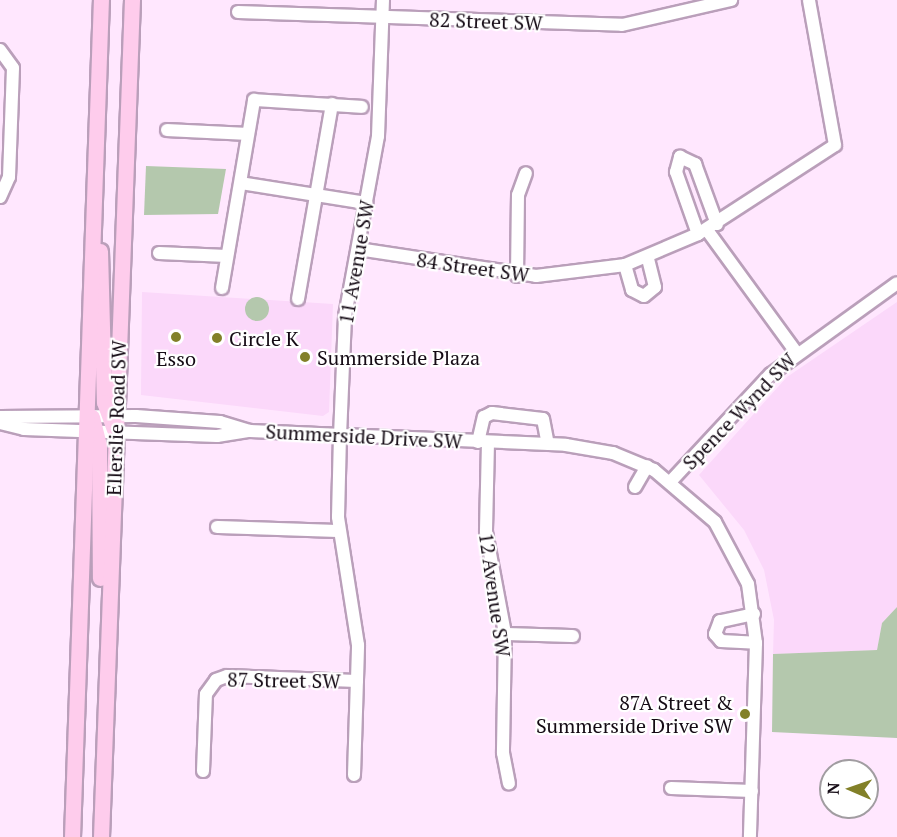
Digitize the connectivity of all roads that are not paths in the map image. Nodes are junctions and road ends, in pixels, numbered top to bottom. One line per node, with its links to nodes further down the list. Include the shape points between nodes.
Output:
1 (101, 0): 17 (main road, Ellerslie Road SW)
2 (132, 0): 31 (main road, Ellerslie Road SW)
3 (383, 0): 7 (street, 11 Avenue SW)
4 (731, 0): 7 (street, 82 Street SW, via 622,25)
5 (809, 0): 19 (street, 84 Street SW, via 835,146)
6 (238, 12): 7 (street, 82 Street SW)
7 (382, 17): 18 (street, 11 Avenue SW, via 378,136)
8 (4, 52): 16 (street, via 13,68 9,177)
9 (332, 104): 10 (street); 12 (street, via 254,99); 15 (street)
10 (362, 107)
11 (166, 130): 12 (street)
12 (248, 134): 14 (street)
13 (526, 173): 25 (street, via 518,195)
14 (241, 183): 15 (street); 22 (street)
15 (317, 194): 18 (street); 28 (street)
16 (2, 195)
17 (94, 204): 30 (main road, Ellerslie Road SW); 31 (main road, via 104,277)
18 (366, 204): 20 (street, 11 Avenue SW)
19 (707, 229): 19 (street, via 676,172 680,157 695,164); 23 (street, 84 Street SW); 29 (street)
20 (358, 249): 25 (street, 84 Street SW); 37 (street, 11 Avenue SW, via 344,331)
21 (159, 254): 22 (street)
22 (227, 256): 27 (street)
23 (648, 258): 24 (street, 84 Street SW); 24 (street, via 655,287 644,296 632,290)
24 (625, 265): 25 (street, 84 Street SW)
25 (517, 276)
26 (897, 283): 29 (street, Spence Wynd SW)
27 (222, 288)
28 (298, 299)
29 (796, 352): 41 (street, Spence Wynd SW)
30 (88, 414): 31 (street, Summerside Drive SW); 32 (street, Summerside Drive SW); 35 (main road)
31 (112, 415): 34 (street, Summerside Drive SW, via 220,422); 36 (main road)
32 (0, 417)
33 (0, 423): 35 (street, Summerside Drive SW)
34 (250, 431): 36 (street, Summerside Drive SW, via 217,436); 37 (street, Summerside Drive SW)
35 (93, 432): 36 (street, Summerside Drive SW); 49 (main road); 56 (main road, Ellerslie Road SW)
36 (116, 433): 49 (main road, Ellerslie Road SW)
37 (340, 436): 38 (street, Summerside Drive SW); 44 (street, 11 Avenue SW)
38 (483, 442): 39 (street, Summerside Drive SW); 39 (street, Summerside Drive SW, via 484,417 492,413 543,419); 46 (street, 12 Avenue SW, via 486,532)
39 (548, 444): 40 (street, Summerside Drive SW, via 599,449)
40 (647, 466): 41 (street, Summerside Drive SW); 42 (street)
41 (672, 480): 45 (street, Summerside Drive SW, via 715,522 733,549)
42 (635, 487)
43 (217, 527): 44 (street)
44 (339, 531): 50 (street, 11 Avenue SW, via 357,634)
45 (754, 614): 48 (street, Summerside Drive SW); 48 (street, via 720,621 716,634 721,641)
46 (505, 633): 47 (street); 53 (street, 12 Avenue SW, via 503,753)
47 (573, 636)
48 (756, 643): 55 (street, Summerside Drive SW)
49 (107, 646): 57 (main road, Ellerslie Road SW)
50 (357, 681): 51 (street, 87 Street SW, via 227,676 211,683 205,700); 52 (street, 11 Avenue SW)
51 (203, 771)
52 (354, 775)
53 (509, 783)
54 (671, 788): 55 (street)
55 (752, 791): 58 (street, Summerside Drive SW)
56 (72, 837)
57 (101, 837)
58 (750, 837)

